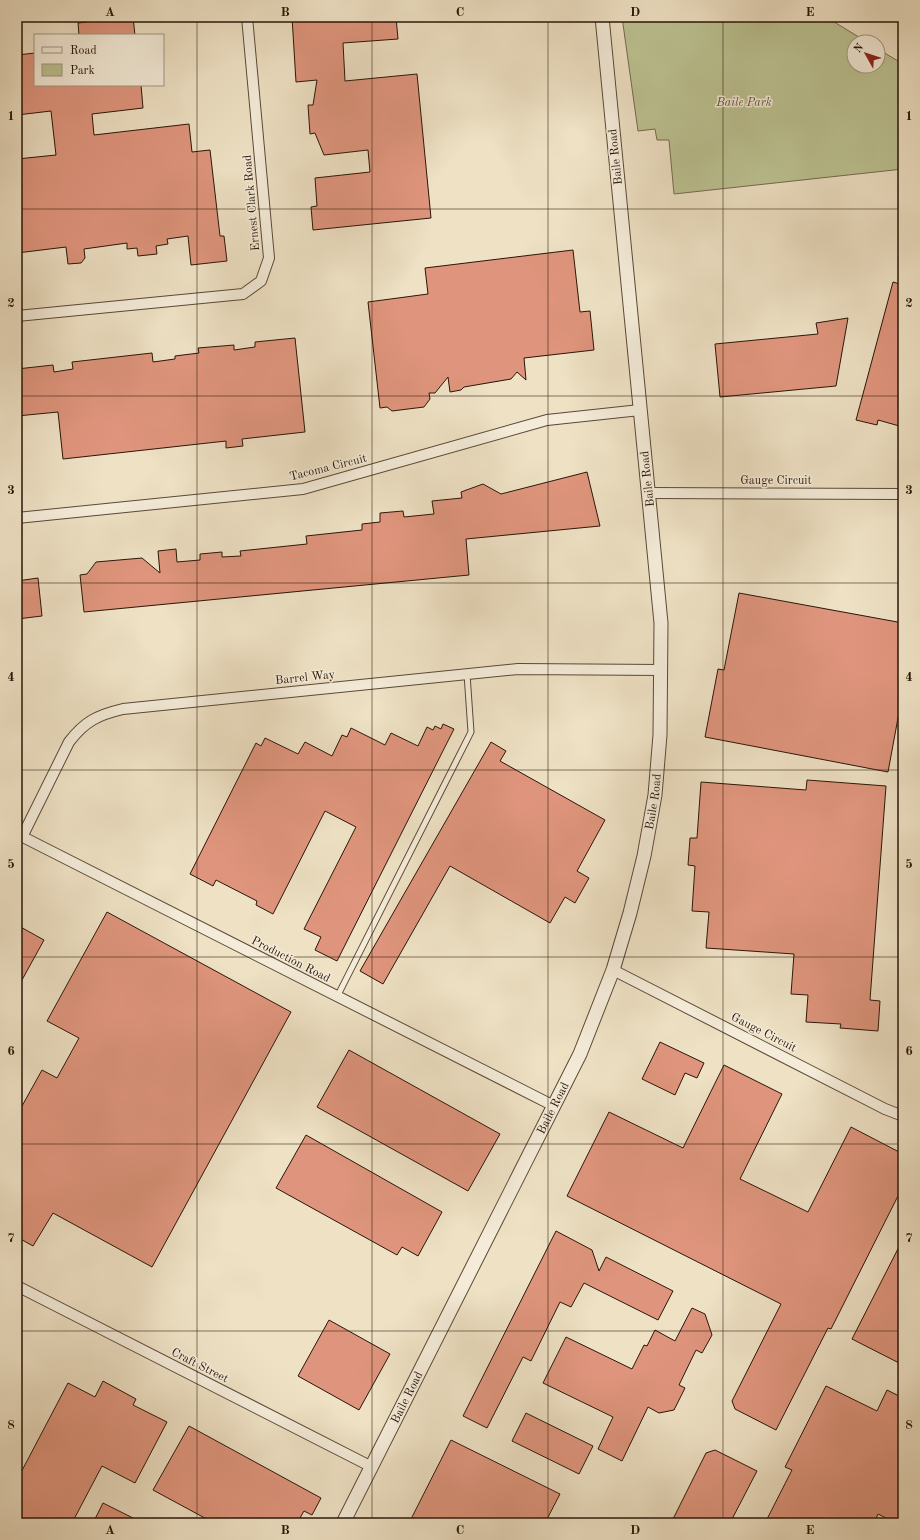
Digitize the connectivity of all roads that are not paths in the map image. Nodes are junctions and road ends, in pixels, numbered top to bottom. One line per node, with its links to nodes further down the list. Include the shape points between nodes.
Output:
1 (246, 17): 3 (street, Ernest Clark Road, via 269,258 262,281 243,294)
2 (602, 17): 4 (street, Baile Road)
3 (17, 316)
4 (640, 410): 5 (street, Baile Road); 7 (street, Tacoma Circuit, via 547,420 303,489)
5 (649, 493): 6 (street, Gauge Circuit); 8 (street, Baile Road, via 661,623)
6 (903, 494)
7 (17, 518)
8 (662, 670): 9 (street, Barrel Way, via 544,668); 11 (street, Baile Road, via 660,735 654,795 644,856)
9 (467, 674): 10 (street, Barrel Way, via 123,708 102,714 78,729 69,742); 12 (lane, via 471,732)
10 (20, 836): 12 (street, Production Road)
11 (613, 970): 13 (street, Baile Road, via 580,1054); 14 (street, Gauge Circuit)
12 (338, 997): 13 (street, Production Road)
13 (554, 1106): 16 (street, Baile Road)
14 (903, 1116)
15 (17, 1286): 16 (street, Craft Street)
16 (372, 1466): 17 (street, Baile Road)
17 (343, 1523)

